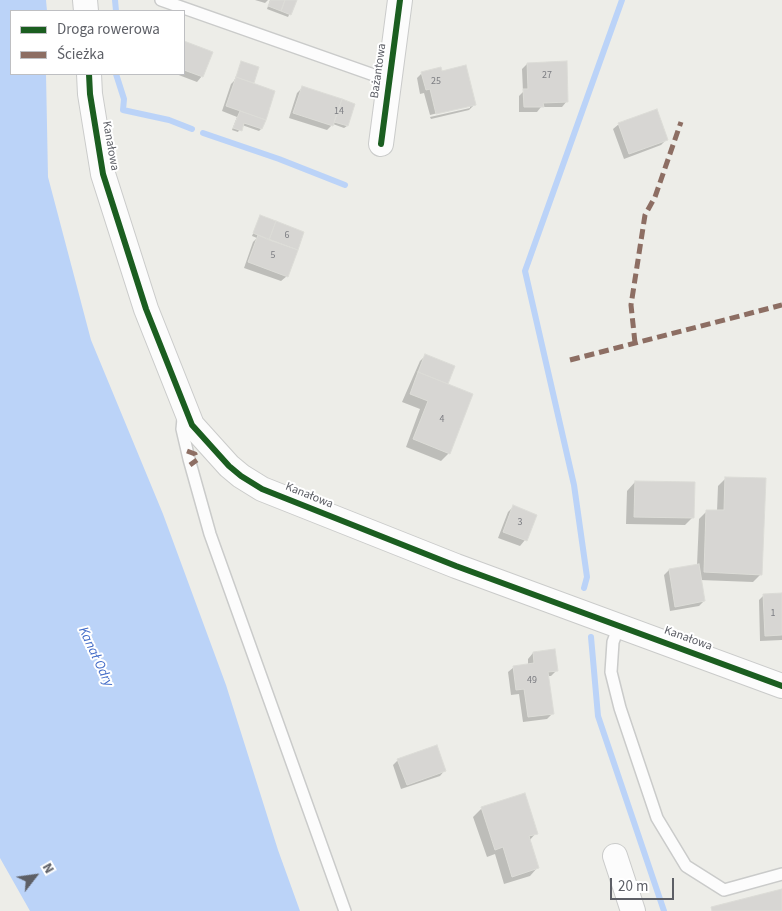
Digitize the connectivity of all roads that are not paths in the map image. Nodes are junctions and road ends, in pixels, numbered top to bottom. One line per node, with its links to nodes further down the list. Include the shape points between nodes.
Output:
1 (161, 0): 4 (lane)
2 (400, 0): 4 (street, Bażantowa)
3 (89, 75): 6 (street, Kanałowa, via 103,174 146,309)
4 (388, 80): 5 (street, Bażantowa)
5 (380, 144)
6 (184, 407): 7 (street, Kanałowa, via 192,425 214,451 241,476 262,488 456,566); 11 (lane, via 182,429 210,534)
7 (619, 626): 8 (street, Kanałowa); 10 (lane, via 613,642 611,672 620,708 656,818 686,866 724,890)
8 (782, 686)
9 (615, 856): 12 (street)
10 (782, 874)
11 (345, 911)
12 (633, 911)

